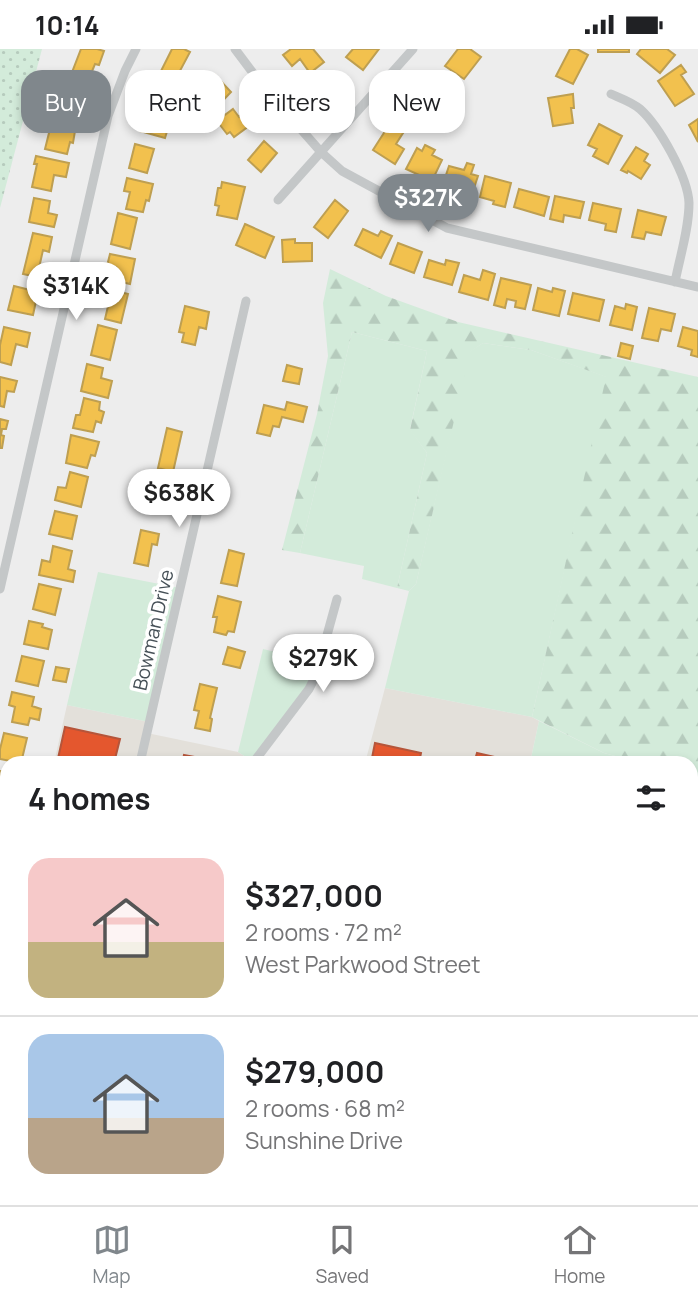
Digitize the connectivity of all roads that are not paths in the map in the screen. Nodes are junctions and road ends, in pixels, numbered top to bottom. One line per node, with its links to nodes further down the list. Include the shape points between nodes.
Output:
1 (136, 49): 10 (street, via 108,116)
2 (235, 49): 5 (street)
3 (413, 49): 5 (street)
4 (611, 93): 7 (street, via 639,108 680,166 689,200)
5 (321, 152): 6 (street); 7 (street, via 342,171 447,228)
6 (278, 200)
7 (675, 282): 8 (street)
8 (698, 287)
9 (246, 301): 12 (street, Bowman Drive)
10 (0, 589)
11 (337, 599): 13 (street, via 309,689)
12 (142, 756)
13 (258, 756)

